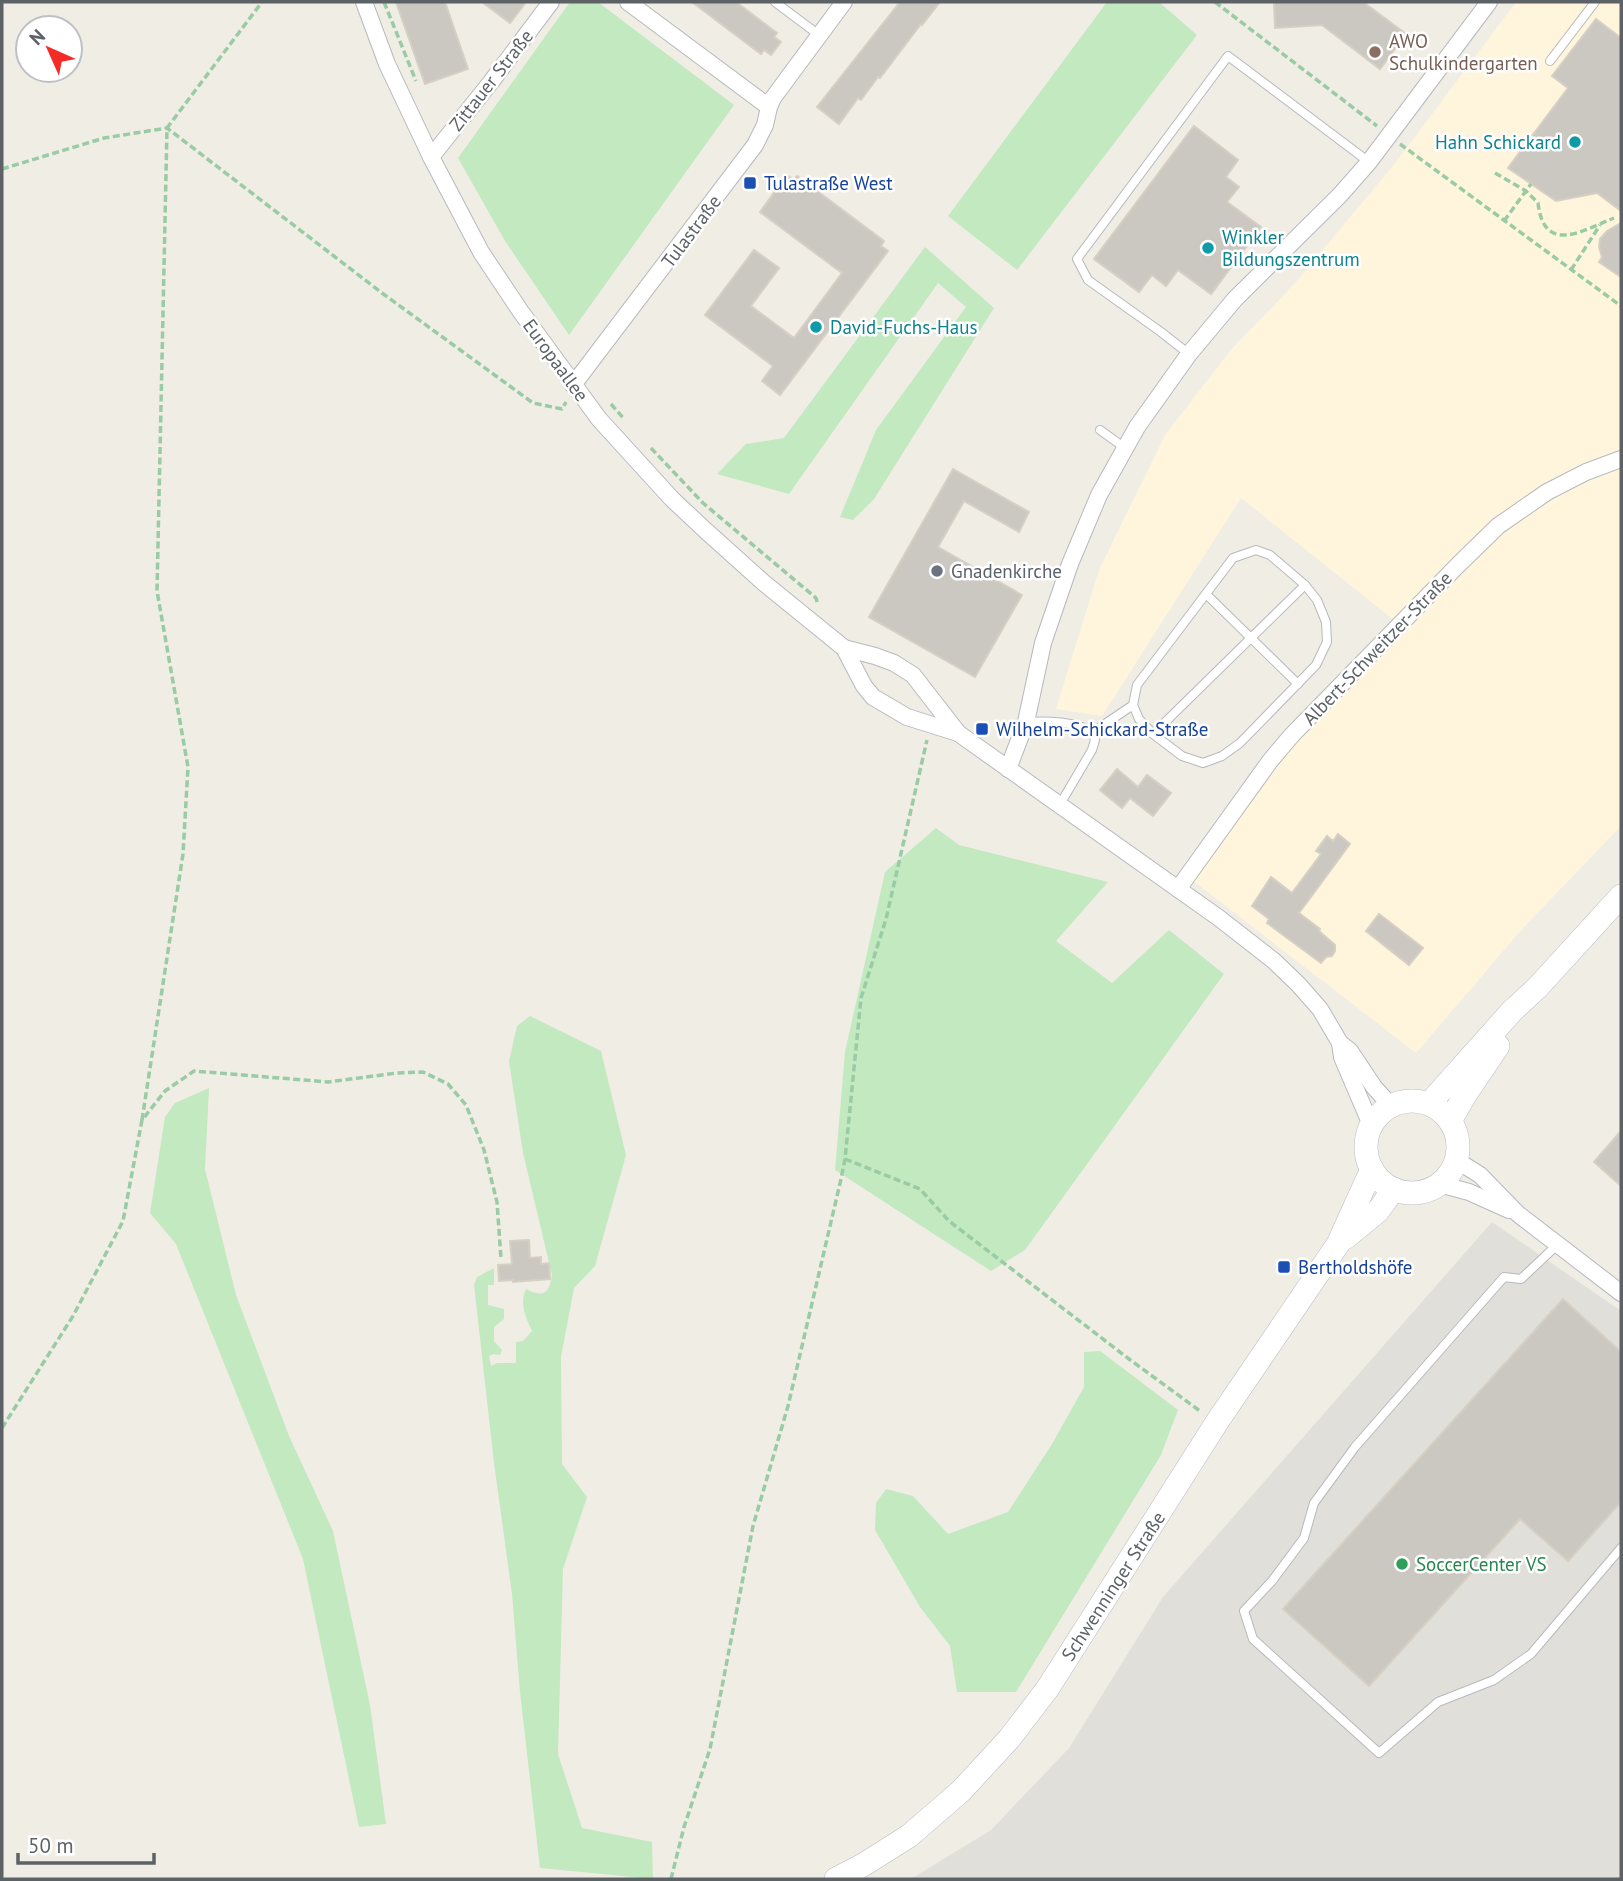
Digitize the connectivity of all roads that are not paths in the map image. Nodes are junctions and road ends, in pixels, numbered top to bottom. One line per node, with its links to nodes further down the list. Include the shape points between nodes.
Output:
1 (364, 2): 11 (street, Europaallee)
2 (551, 2): 11 (street, Zittauer Straße)
3 (628, 2): 10 (street)
4 (775, 2): 8 (lane)
5 (844, 2): 8 (street, Tulastraße)
6 (1489, 2): 12 (street)
7 (1595, 2): 9 (lane)
8 (819, 35): 10 (street, Tulastraße)
9 (1550, 61)
10 (769, 107): 14 (street, Tulastraße, via 755,145)
11 (430, 157): 14 (street, Europaallee, via 481,252)
12 (1369, 162): 13 (street, via 1235,299); 13 (lane, via 1228,56 1077,259 1088,280)
13 (1189, 354): 16 (street)
14 (573, 385): 21 (street, Europaallee, via 672,499)
15 (1100, 430): 16 (lane)
16 (1125, 449): 24 (street, via 1099,495 1070,565 1043,643)
17 (1621, 459): 30 (street, Albert-Schweitzer-Straße, via 1547,492 1498,526 1292,735)
18 (1304, 586): 19 (lane, via 1270,555 1256,550 1233,558); 20 (lane); 22 (lane, via 1317,600 1326,622 1327,642 1317,665)
19 (1206, 594): 20 (lane); 23 (lane, via 1137,685)
20 (1251, 638): 22 (lane); 27 (lane)
21 (844, 648): 26 (street, Europaallee, via 894,663 914,675); 26 (street, Europaallee, via 873,697 907,717)
22 (1298, 684): 27 (lane, via 1240,743 1203,763 1182,756)
23 (1133, 705): 25 (lane); 27 (lane)
24 (1026, 722): 25 (lane, via 1074,724); 28 (street)
25 (1093, 732): 29 (lane, via 1092,750)
26 (958, 733): 28 (street, Europaallee)
27 (1153, 734)
28 (1008, 769): 29 (street)
29 (1059, 806): 30 (street)
30 (1178, 890): 33 (street, via 1274,961 1320,1009)
31 (1621, 896): 32 (main road)
32 (1537, 988): 34 (main road); 36 (main road)
33 (1338, 1039): 35 (street); 37 (street)
34 (1429, 1104): 35 (main road, via 1414,1101); 36 (main road)
35 (1391, 1106): 37 (main road)
36 (1450, 1121): 38 (main road, via 1457,1140)
37 (1371, 1125): 39 (main road, via 1366,1147)
38 (1455, 1160): 40 (main road); 42 (street, via 1480,1175)
39 (1372, 1169): 41 (main road); 43 (main road, Schwenninger Straße)
40 (1438, 1184): 41 (main road, via 1417,1192); 42 (street)
41 (1394, 1189): 43 (main road, Schwenninger Straße, via 1378,1211)
42 (1518, 1213): 44 (street)
43 (1338, 1244): 47 (main road, Schwenninger Straße, via 1217,1422 1048,1688 1009,1740 961,1791 909,1836)
44 (1557, 1245): 45 (street); 46 (lane, via 1521,1279 1504,1277 1355,1447 1314,1503 1304,1538 1244,1611 1252,1639 1379,1753 1438,1702 1494,1680 1531,1654)
45 (1621, 1293)
46 (1621, 1548)
47 (836, 1879)

